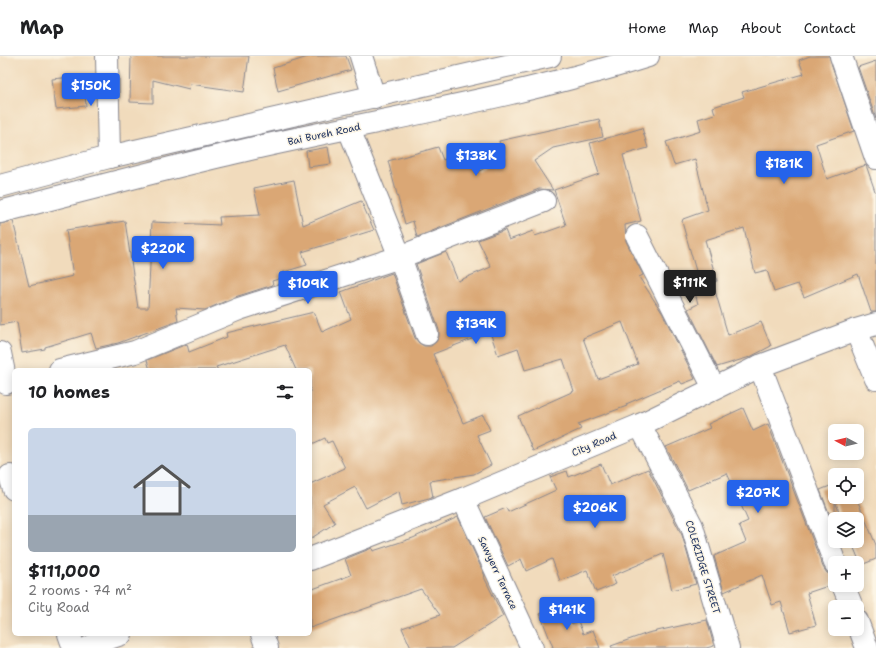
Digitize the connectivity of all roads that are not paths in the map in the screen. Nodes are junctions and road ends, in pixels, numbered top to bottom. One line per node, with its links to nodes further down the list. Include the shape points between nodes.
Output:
1 (107, 56): 8 (main road)
2 (361, 56): 6 (main road)
3 (550, 56): 6 (main road)
4 (648, 56): 7 (main road, Bai Bureh Road, via 496,96)
5 (841, 56): 9 (main road)
6 (374, 97): 8 (main road)
7 (349, 129): 12 (main road, Bai Bureh Road, via 250,149); 14 (main road)
8 (109, 157): 10 (main road)
9 (876, 158)
10 (0, 186)
11 (544, 201): 14 (main road)
12 (0, 212)
13 (637, 236): 23 (main road)
14 (400, 257): 16 (main road); 18 (main road, via 239,309)
15 (866, 327): 19 (main road, City Road); 21 (main road)
16 (427, 334)
17 (0, 353): 22 (main road)
18 (138, 361): 20 (main road)
19 (760, 366): 23 (main road, City Road); 26 (main road)
20 (77, 368)
21 (876, 379)
22 (7, 383)
23 (714, 388): 24 (main road, City Road)
24 (640, 425): 25 (main road, City Road); 34 (main road, COLERIDGE STREET, via 692,526)
25 (463, 499): 27 (main road, City Road); 33 (main road, Sawyerr Terrace)
26 (832, 556)
27 (312, 558)
28 (70, 636): 31 (main road)
29 (263, 636): 32 (main road)
30 (863, 636): 35 (main road)
31 (74, 648)
32 (267, 648)
33 (532, 648)
34 (728, 648)
35 (867, 648)

